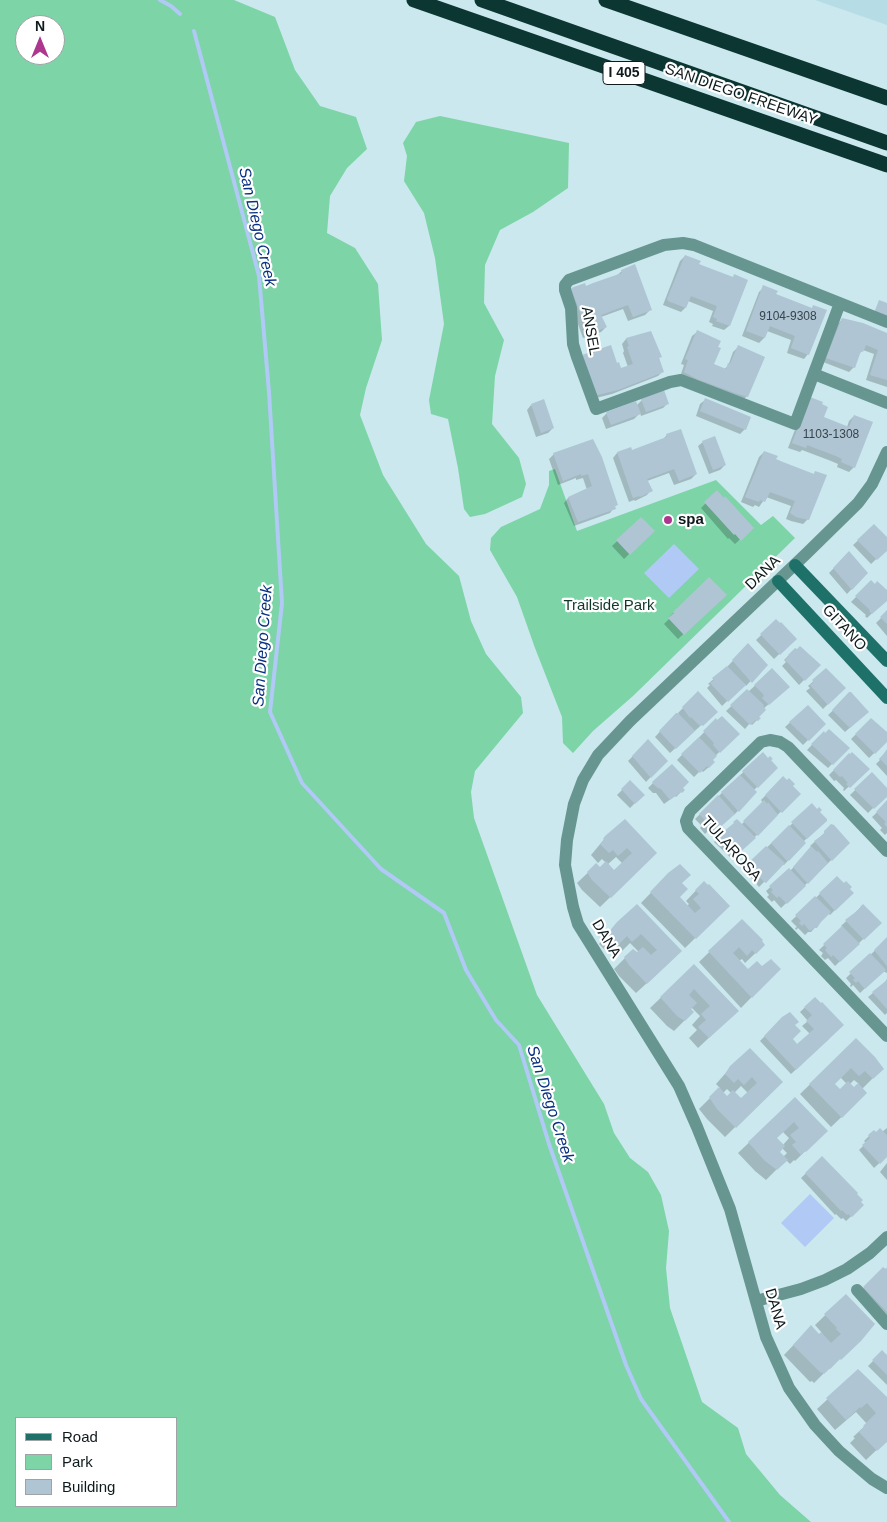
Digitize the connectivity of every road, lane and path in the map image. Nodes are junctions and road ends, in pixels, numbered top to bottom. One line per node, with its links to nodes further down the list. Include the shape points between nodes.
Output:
1 (414, 0): 6 (highway, SAN DIEGO FREEWAY / I 405)
2 (482, 0): 5 (highway)
3 (606, 0): 4 (highway)
4 (887, 98)
5 (887, 142)
6 (887, 166)
7 (840, 303): 8 (street, ANSEL); 9 (street, ANSEL); 9 (street, ANSEL, via 683,243 664,244 569,280 565,285 572,314 576,357 596,409 681,380 795,424)
8 (887, 322)
9 (814, 374): 10 (street)
10 (887, 403)
11 (887, 452): 12 (street, DANA, via 872,484 858,503)
12 (795, 565): 13 (street, DANA); 14 (street, GITANO)
13 (778, 581): 15 (street, GITANO); 20 (street, DANA, via 598,755 574,804 565,865 578,924 683,1095 730,1209)
14 (887, 661)
15 (887, 698)
16 (887, 851): 17 (street, TULAROSA, via 788,747 770,740 760,744 690,811 686,821 688,828)
17 (887, 1036)
18 (887, 1237): 20 (street, via 847,1269 825,1280)
19 (857, 1290): 21 (street)
20 (756, 1301): 22 (street, DANA, via 774,1356 802,1407 839,1451)
21 (887, 1324)
22 (887, 1488)

